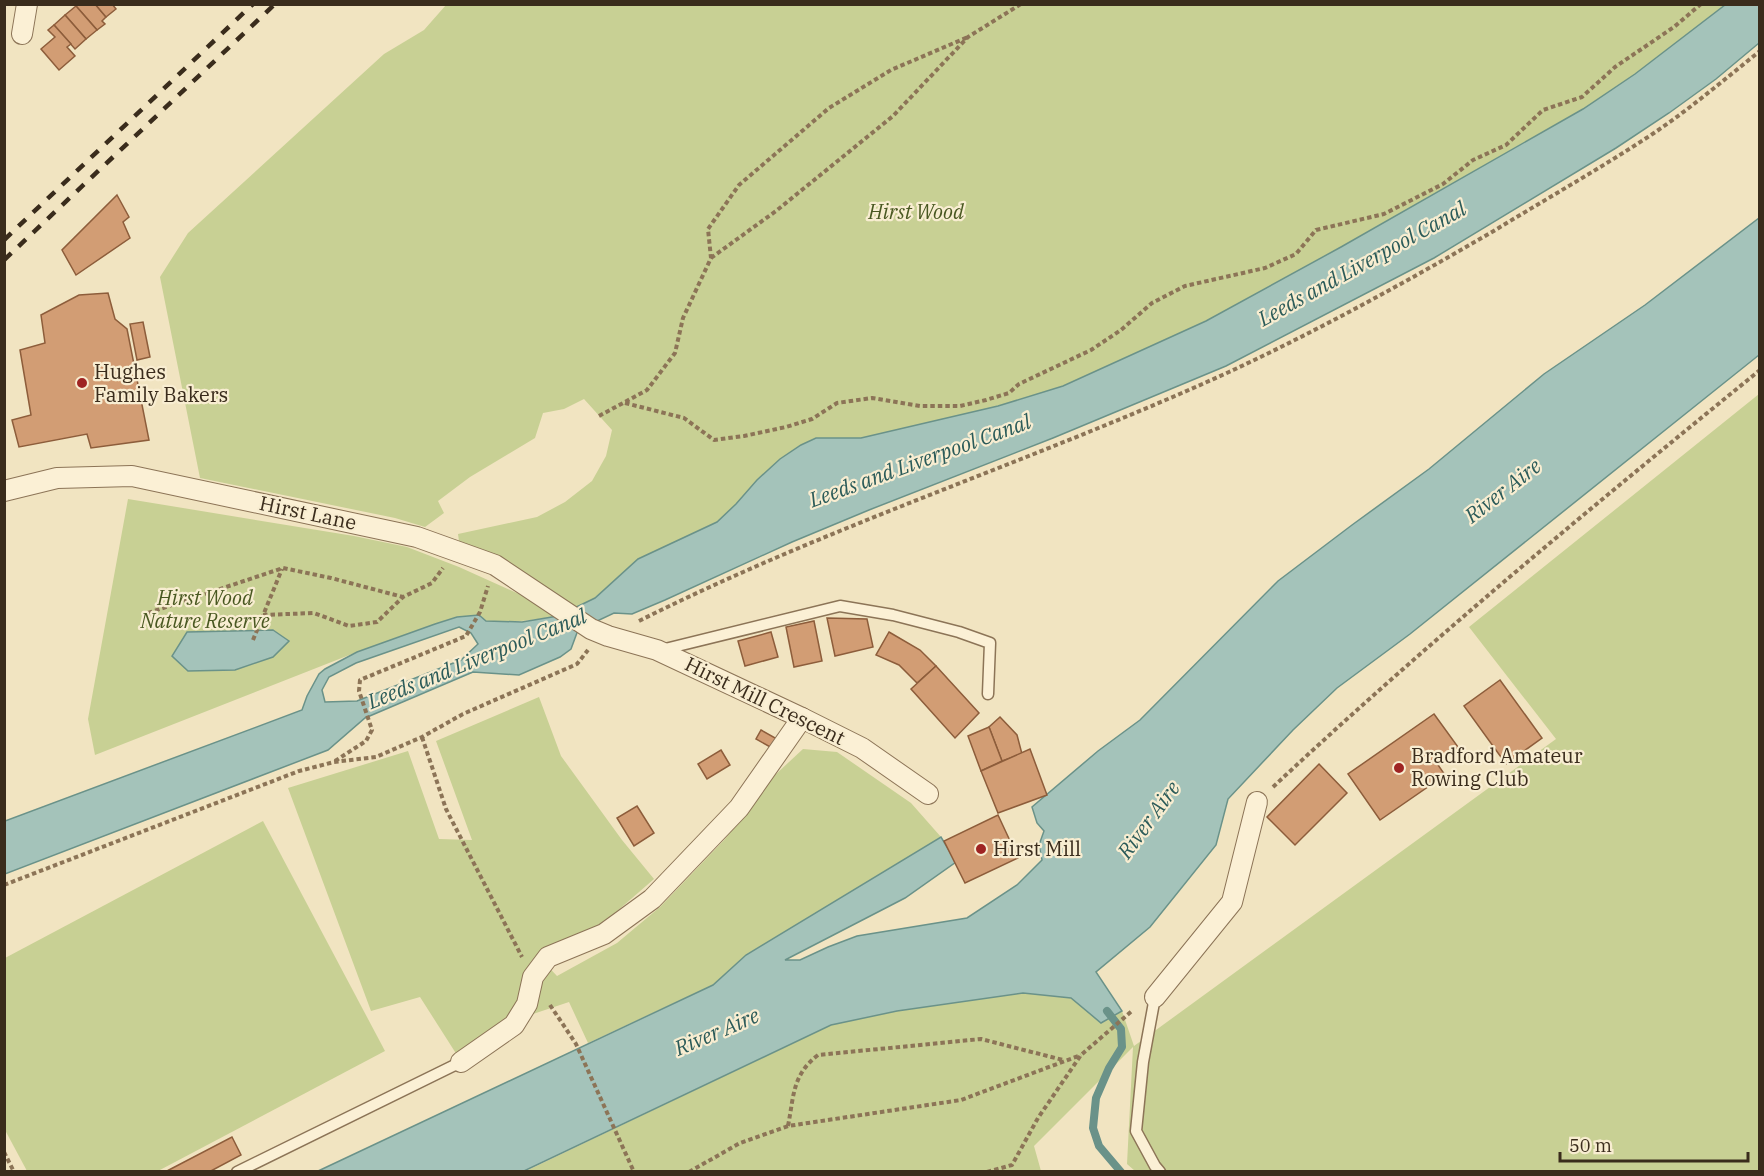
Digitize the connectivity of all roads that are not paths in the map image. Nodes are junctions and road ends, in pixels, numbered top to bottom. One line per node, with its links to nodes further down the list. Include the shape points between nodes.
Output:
1 (27, 4): 2 (street)
2 (22, 34)
3 (5, 487): 4 (street, Hirst Lane, via 57,478 132,476 417,537 495,565)
4 (599, 632): 5 (street, Hirst Mill Crescent)
5 (657, 650): 6 (lane, via 840,606 893,615 990,643); 7 (street, Hirst Mill Crescent)
6 (988, 694)
7 (802, 718): 8 (street, Hirst Mill Crescent, via 862,748); 11 (street, via 739,808 652,899 604,934 548,957 533,977 527,1004 514,1025)
8 (928, 794)
9 (1257, 802): 10 (street, via 1232,902)
10 (1155, 997): 13 (lane, via 1136,1131)
11 (461, 1062): 12 (lane)
12 (237, 1172)
13 (1160, 1172)

